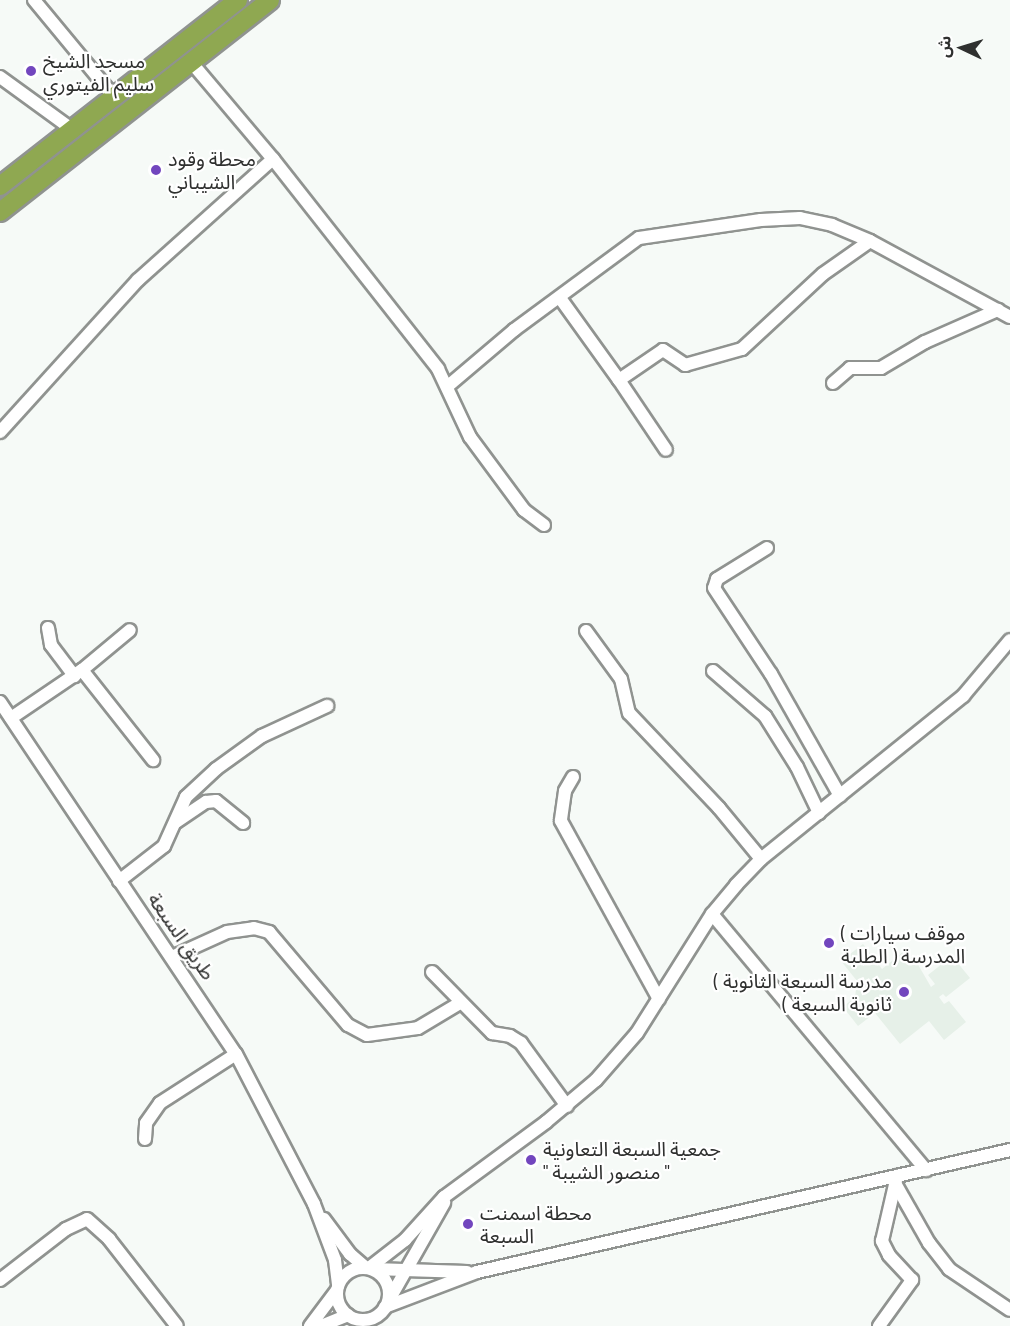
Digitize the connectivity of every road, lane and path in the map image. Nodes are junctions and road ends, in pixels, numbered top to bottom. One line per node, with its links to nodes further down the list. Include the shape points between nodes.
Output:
1 (34, 0): 6 (street)
2 (238, 0): 6 (highway)
3 (270, 0): 4 (highway)
4 (191, 62): 8 (street); 10 (highway)
5 (0, 77): 7 (street)
6 (115, 98): 7 (highway)
7 (73, 130): 9 (highway)
8 (273, 159): 17 (street); 18 (street, via 138,280)
9 (0, 186)
10 (0, 212)
11 (870, 240): 12 (street, via 816,220 788,218 639,238); 13 (street); 15 (street, via 823,274 742,349 685,365 663,350)
12 (560, 298): 15 (street); 17 (street, via 514,330)
13 (998, 310): 14 (street); 16 (street, via 925,342 882,368 850,368)
14 (1010, 316)
15 (619, 380): 19 (street)
16 (833, 383)
17 (448, 386): 20 (street, via 470,437 524,510)
18 (0, 432)
19 (666, 450)
20 (544, 525)
21 (767, 548): 33 (street, via 717,579 714,588 771,674)
22 (48, 628): 27 (street, via 51,645)
23 (130, 630): 27 (street)
24 (586, 631): 37 (street, via 621,679 629,713 719,808)
25 (1010, 640): 33 (street, via 963,696)
26 (714, 671): 34 (street, via 765,716 797,767)
27 (78, 673): 30 (street); 31 (street)
28 (0, 702): 30 (street, طريق السبعة)
29 (327, 706): 35 (street, via 240,750 186,797)
30 (6, 716): 38 (street, طريق السبعة)
31 (153, 760)
32 (573, 777): 42 (street, via 565,792 561,821)
33 (840, 796): 34 (street)
34 (819, 813): 37 (street)
35 (176, 822): 36 (street, via 206,802 216,801); 38 (street, via 164,846)
36 (243, 823)
37 (761, 859): 39 (street)
38 (119, 881): 40 (street, طريق السبعة)
39 (712, 914): 42 (street); 48 (street)
40 (172, 957): 43 (street, via 227,932 254,928 269,932 332,1009 354,1030 367,1035 418,1028); 44 (street, طريق السبعة)
41 (432, 972): 43 (street)
42 (659, 999): 45 (street, via 615,1061)
43 (460, 1004): 45 (street, via 492,1033 510,1036 521,1043)
44 (236, 1054): 46 (street, via 160,1103 146,1123); 51 (street, طريق السبعة)
45 (567, 1106): 50 (street)
46 (145, 1138)
47 (1010, 1150): 48 (street)
48 (926, 1170): 49 (street)
49 (897, 1180): 54 (street); 58 (street, via 928,1243 949,1269); 64 (street, via 882,1241 912,1280)
50 (455, 1188): 52 (street, via 396,1249); 53 (street)
51 (314, 1204): 52 (street, via 337,1238); 56 (street, via 335,1260)
52 (370, 1268): 53 (street); 56 (street, via 348,1272); 57 (street, via 387,1284)
53 (405, 1270): 54 (street); 57 (street)
54 (477, 1272): 57 (street)
55 (0, 1280): 60 (street, via 66,1229 87,1219 109,1239)
56 (338, 1288): 59 (street, via 341,1306); 61 (street)
57 (385, 1307): 59 (street, via 368,1319); 63 (street)
58 (1010, 1310)
59 (352, 1319): 62 (street)
60 (177, 1326)
61 (310, 1326)
62 (321, 1326)
63 (379, 1326)
64 (879, 1326)

